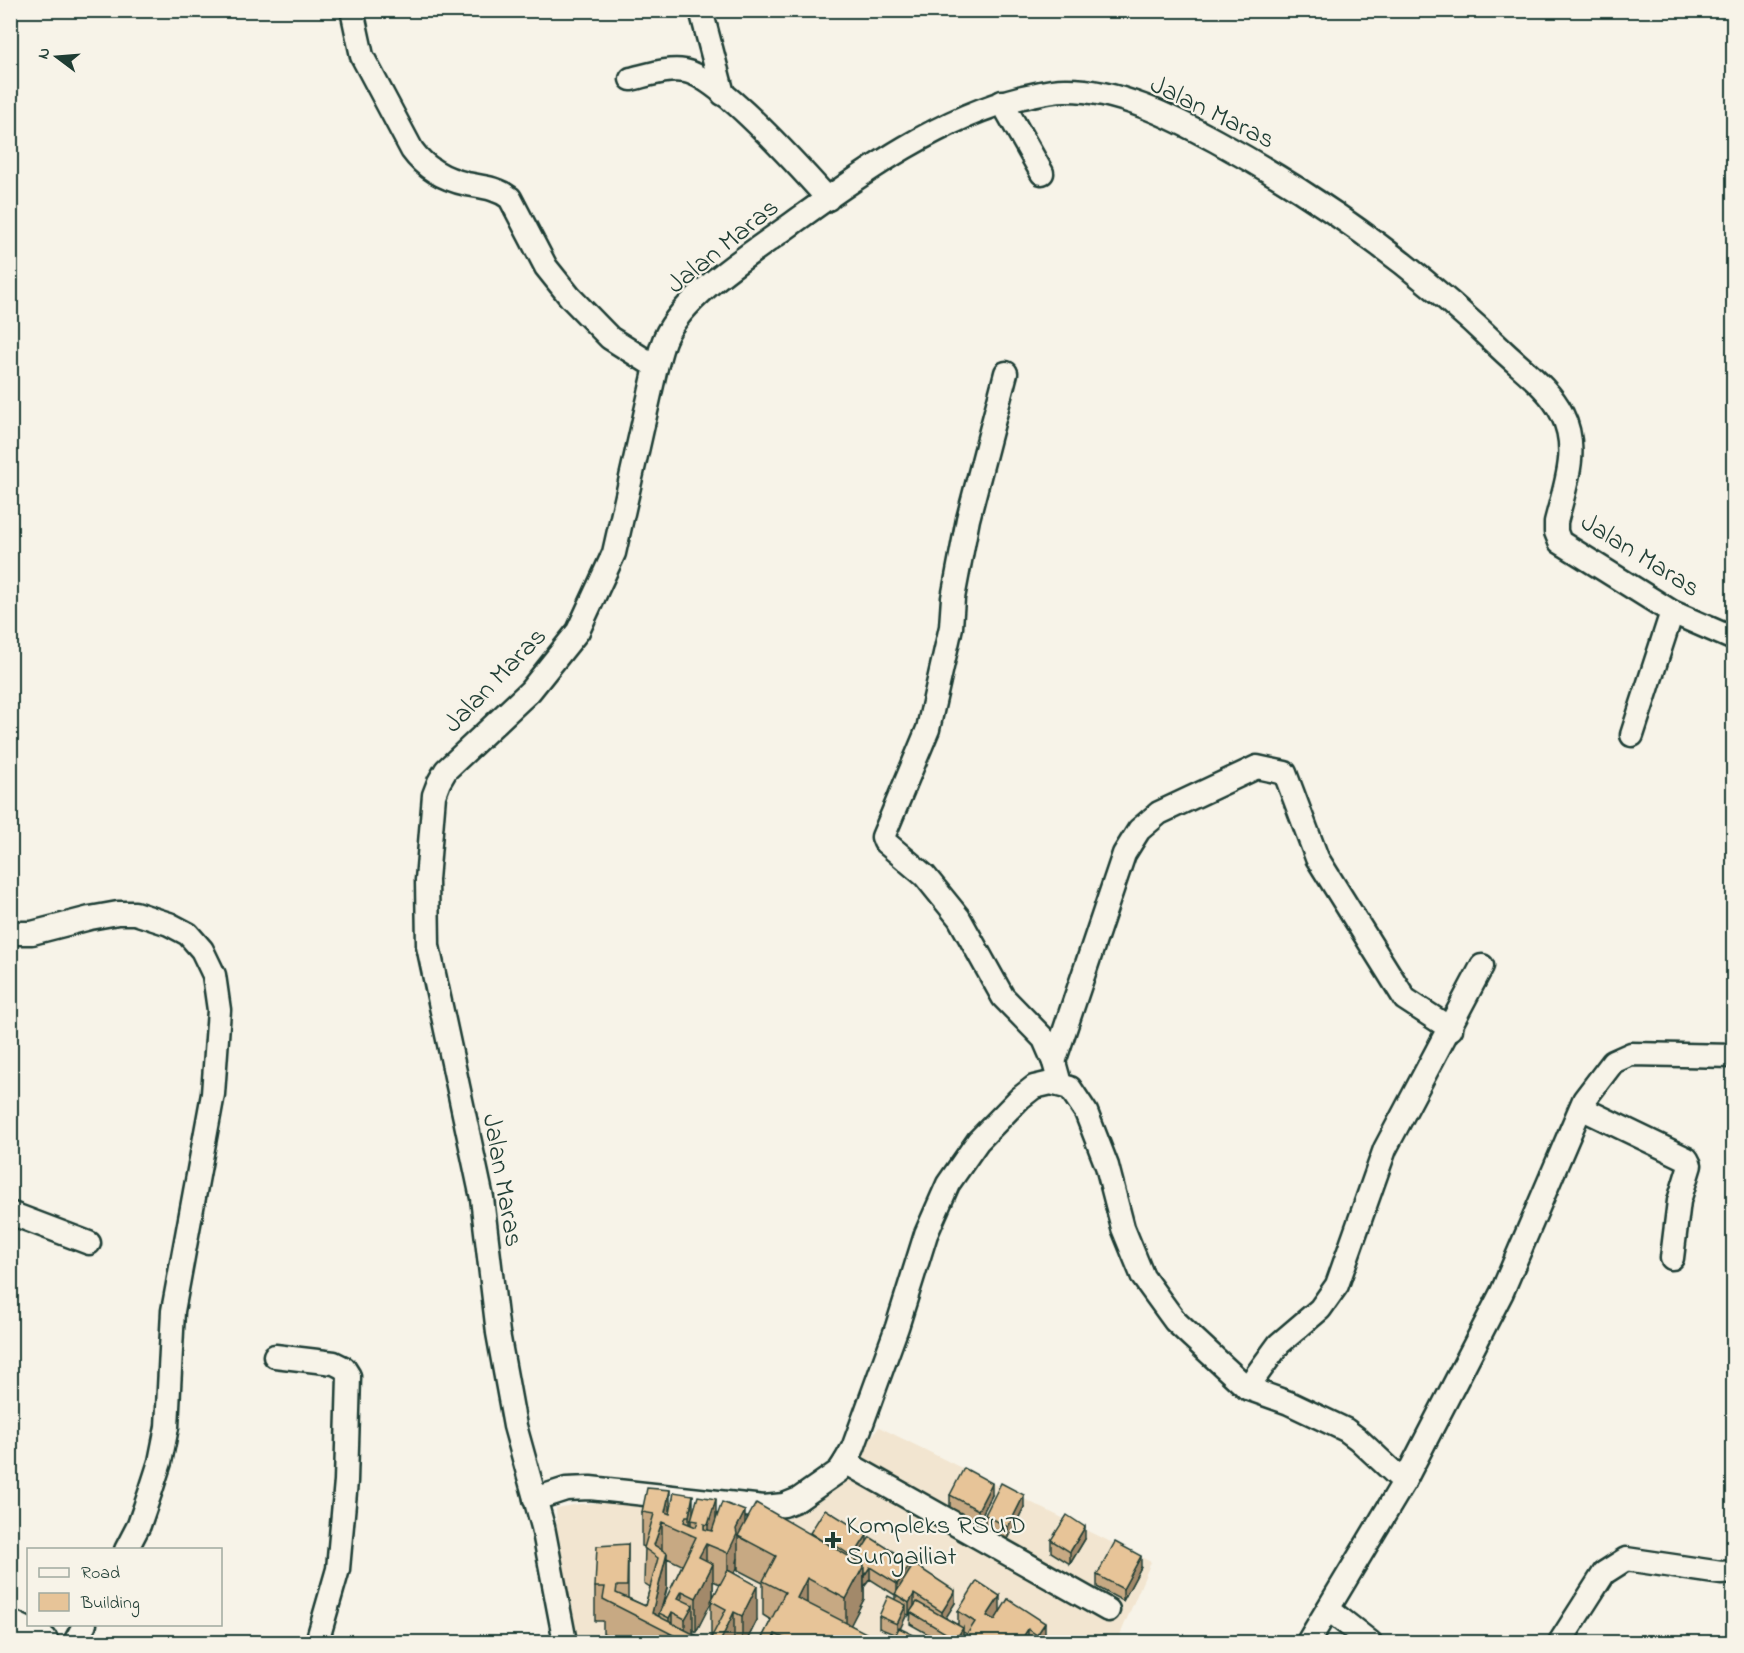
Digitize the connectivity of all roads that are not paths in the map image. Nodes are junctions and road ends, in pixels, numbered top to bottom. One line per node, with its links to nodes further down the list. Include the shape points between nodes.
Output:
1 (352, 10): 8 (street, via 362,56 421,162 434,172 501,191 510,198 546,267 570,297 610,338)
2 (701, 10): 4 (street)
3 (631, 79): 4 (street, via 686,71 697,74)
4 (723, 94): 7 (street, via 780,146)
5 (1002, 102): 6 (street); 7 (street, Jalan Maras, via 934,131); 10 (street, Jalan Maras, via 1041,92 1091,92 1181,122 1271,171 1419,275 1488,336 1553,399 1562,413 1572,454 1556,522 1560,542)
6 (1042, 173)
7 (828, 199): 8 (street, Jalan Maras, via 700,292 665,338)
8 (656, 367): 27 (street, Jalan Maras, via 614,553 578,631 530,691 446,770 435,795 426,880 428,946 482,1198 498,1333 515,1426)
9 (1006, 373): 17 (street, via 968,519 951,627 928,729 883,837 925,876 959,918 1003,997 1044,1039)
10 (1672, 612): 11 (street, Jalan Maras); 12 (street)
11 (1734, 639)
12 (1632, 735)
13 (10, 931): 28 (street, via 32,933 90,918 135,913 188,934 202,950 214,975 219,1010 213,1094 173,1311 167,1427 150,1493)
14 (1482, 966): 15 (street)
15 (1450, 1029): 17 (street, via 1405,999 1317,858 1285,772 1257,767 1159,813 1139,830 1124,854); 24 (street, via 1385,1149 1337,1285 1320,1309 1279,1344)
16 (1734, 1056): 19 (street, via 1631,1054 1613,1062)
17 (1054, 1062): 18 (street)
18 (1060, 1084): 24 (street, via 1074,1092 1086,1112 1143,1277 1175,1321); 25 (street, via 1042,1084 1020,1098 978,1141 948,1185 926,1234 897,1328)
19 (1581, 1108): 22 (street, via 1687,1159 1690,1165 1679,1201); 26 (street, via 1502,1292)
20 (10, 1213): 21 (street)
21 (89, 1243)
22 (1672, 1257)
23 (275, 1356): 36 (street, via 334,1363 349,1376 338,1569)
24 (1247, 1388): 26 (street, via 1346,1430)
25 (845, 1462): 27 (street, via 816,1488 784,1505 745,1507 590,1488 566,1489); 31 (street)
26 (1404, 1482): 30 (street)
27 (535, 1498): 37 (street, Jalan Maras)
28 (127, 1548)
29 (1734, 1572): 40 (street, via 1722,1574 1626,1558 1604,1573)
30 (1328, 1609): 38 (street); 39 (street)
31 (1108, 1610)
32 (84, 1626): 35 (street)
33 (10, 1628): 34 (highway)
34 (41, 1642)
35 (75, 1642)
36 (317, 1642)
37 (565, 1642)
38 (1308, 1642)
39 (1370, 1642)
40 (1560, 1642)

